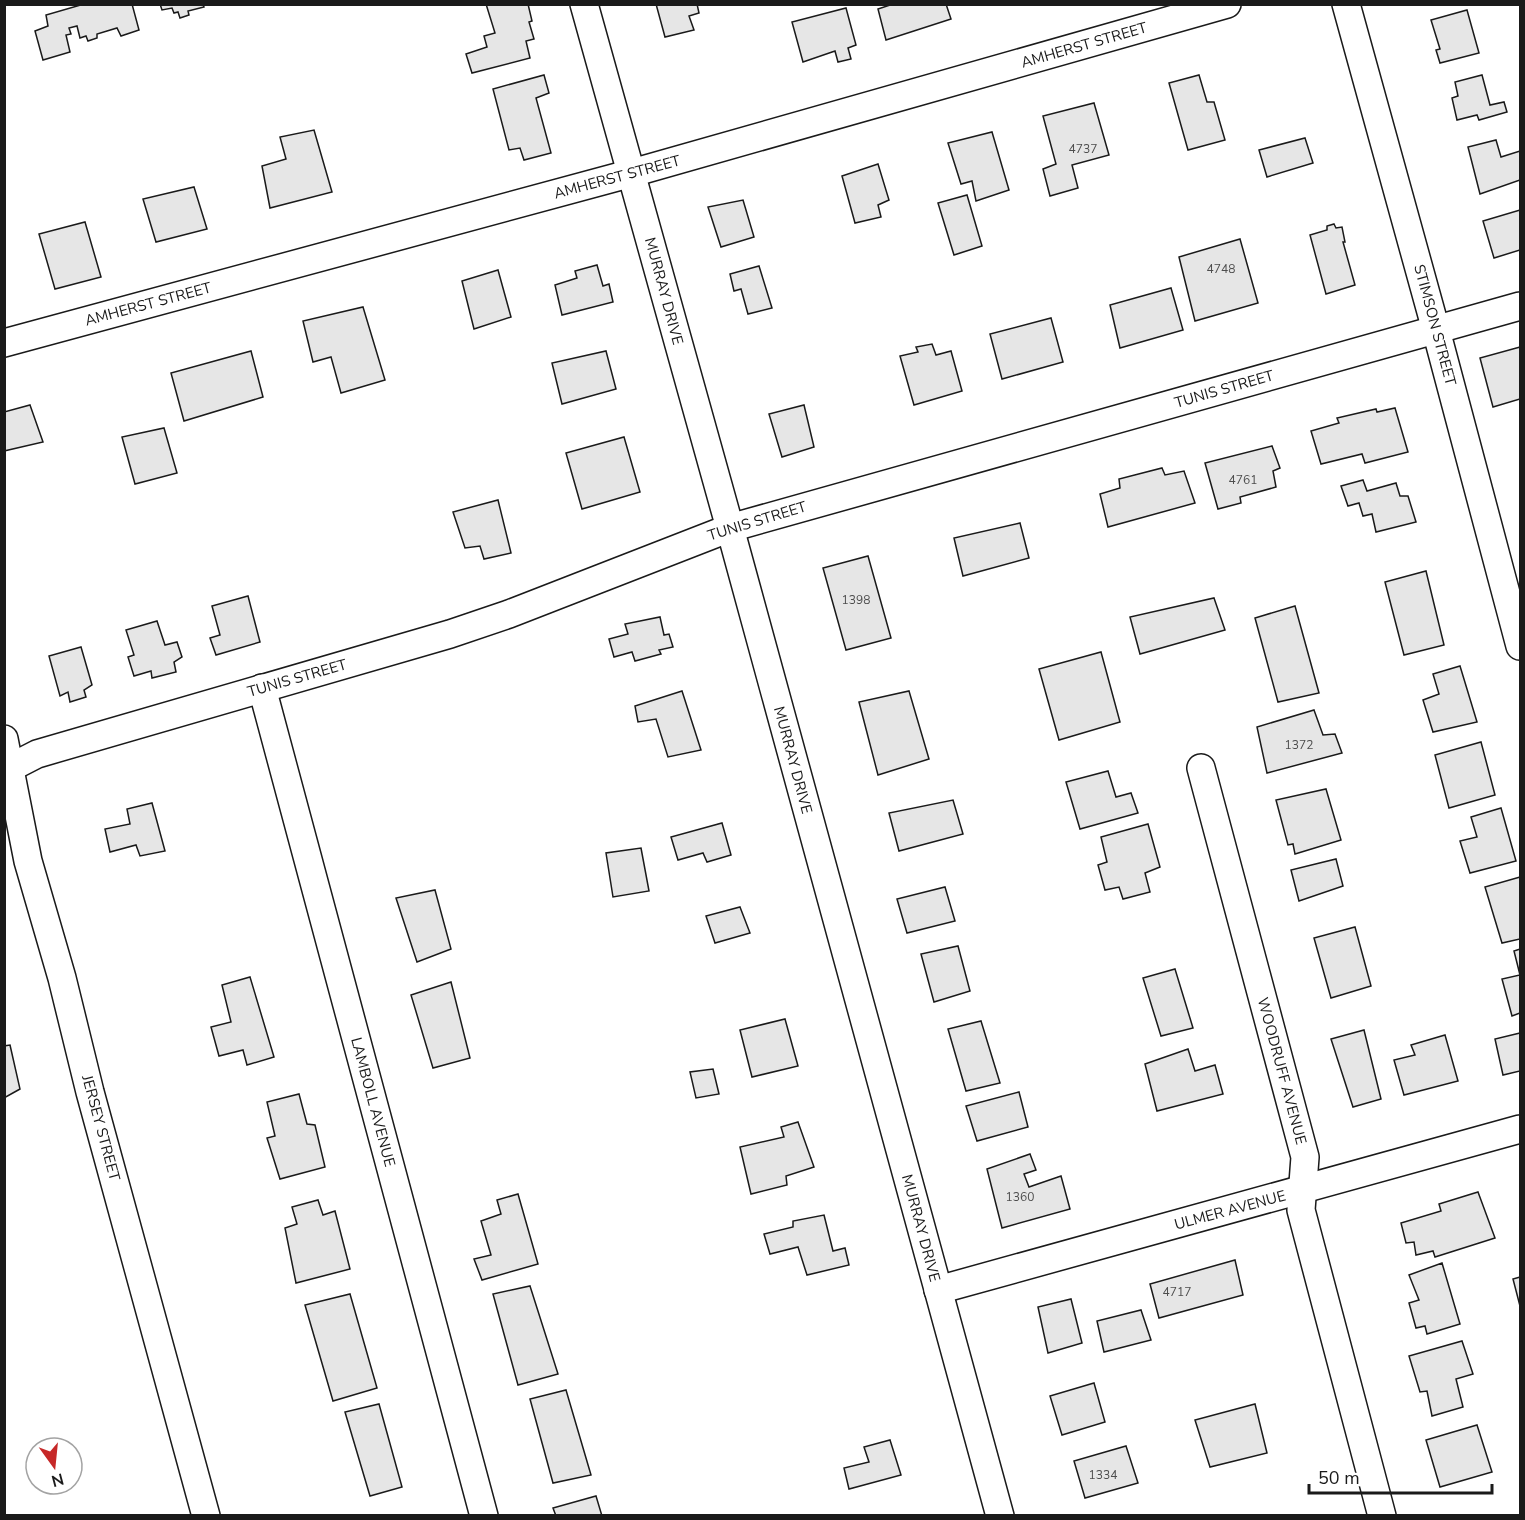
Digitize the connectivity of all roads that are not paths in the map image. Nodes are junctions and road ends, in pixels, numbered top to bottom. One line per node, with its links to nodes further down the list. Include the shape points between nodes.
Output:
1 (584, 4): 4 (street, MURRAY DRIVE)
2 (1227, 4): 4 (street, AMHERST STREET)
3 (1346, 4): 6 (street, STIMSON STREET)
4 (632, 173): 7 (street, AMHERST STREET); 8 (street, MURRAY DRIVE)
5 (1521, 306): 6 (street, TUNIS STREET)
6 (1436, 330): 8 (street, TUNIS STREET); 9 (street, STIMSON STREET)
7 (4, 343)
8 (730, 528): 10 (street, TUNIS STREET, via 499,617); 16 (street, MURRAY DRIVE)
9 (1521, 646)
10 (262, 688): 13 (street, TUNIS STREET, via 37,754); 18 (street, LAMBOLL AVENUE)
11 (4, 739): 13 (street, JERSEY STREET)
12 (1201, 768): 15 (street, WOODRUFF AVENUE, via 1305,1157)
13 (8, 770): 17 (street, JERSEY STREET, via 28,861)
14 (1521, 1129): 15 (street, ULMER AVENUE)
15 (1302, 1190): 16 (street, ULMER AVENUE); 20 (street, WOODRUFF AVENUE, via 1300,1210)
16 (938, 1290): 19 (street, MURRAY DRIVE)
17 (206, 1515)
18 (484, 1515)
19 (1000, 1515)
20 (1382, 1515)

